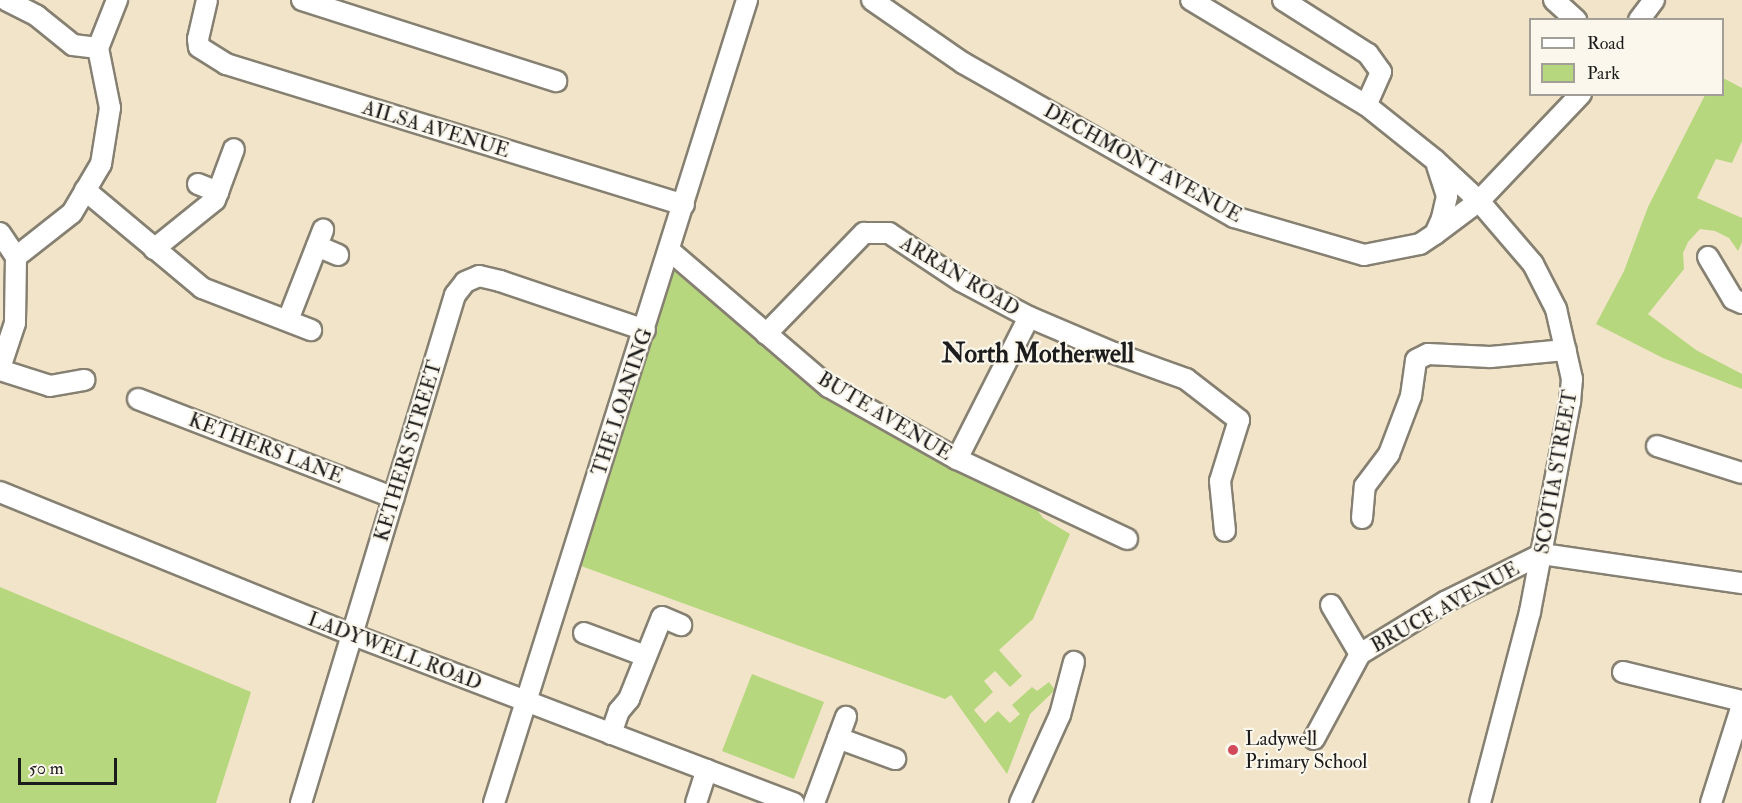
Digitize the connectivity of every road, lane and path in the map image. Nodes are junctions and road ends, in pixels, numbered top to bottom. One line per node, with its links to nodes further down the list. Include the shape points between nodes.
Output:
1 (6, 0): 13 (street, via 38,16 73,45)
2 (117, 0): 13 (street)
3 (207, 0): 23 (street, AILSA AVENUE, via 199,47 226,64)
4 (302, 0): 14 (street)
5 (747, 0): 23 (street, THE LOANING)
6 (872, 0): 25 (street, DECHMONT AVENUE, via 963,63 1234,217 1364,255 1420,244)
7 (1191, 0): 16 (street, SCOTIA STREET)
8 (1283, 0): 16 (street, via 1368,54 1381,72)
9 (1554, 0): 11 (street)
10 (1654, 0): 12 (street)
11 (1574, 18)
12 (1640, 18)
13 (98, 48): 20 (street, via 110,108 100,164)
14 (556, 81)
15 (1579, 96): 22 (street, DECHMONT AVENUE)
16 (1366, 105): 18 (street, SCOTIA STREET)
17 (234, 149): 21 (street)
18 (1435, 160): 22 (street, SCOTIA STREET); 25 (street, via 1446,196)
19 (198, 184): 21 (street)
20 (86, 190): 26 (street); 29 (street, via 72,213)
21 (218, 192): 26 (street, via 215,200)
22 (1479, 201): 25 (street, DECHMONT AVENUE); 37 (street, SCOTIA STREET, via 1533,264 1556,309)
23 (684, 205): 27 (street, THE LOANING)
24 (0, 233): 29 (street)
25 (1435, 234)
26 (154, 249): 33 (street, via 202,288)
27 (669, 250): 35 (street, THE LOANING); 36 (street, BUTE AVENUE)
28 (338, 255): 33 (street, via 320,238)
29 (16, 257): 38 (street, via 15,324)
30 (1708, 257): 31 (street, via 1733,299)
31 (1742, 303)
32 (1029, 316): 36 (street, ARRAN ROAD, via 961,281 889,233 875,231 864,232); 42 (street); 47 (street, ARRAN ROAD, via 1186,379 1239,420 1220,482)
33 (288, 320): 34 (street)
34 (311, 330)
35 (645, 330): 45 (street, KETHERS STREET, via 500,281 479,276 465,282 455,295); 59 (street, THE LOANING)
36 (766, 334): 42 (street, BUTE AVENUE, via 829,387)
37 (1566, 350): 46 (street, via 1490,357 1428,354 1416,360 1411,396 1389,454 1365,486); 49 (street, SCOTIA STREET, via 1572,379 1570,402)
38 (0, 369): 39 (street, via 50,386)
39 (84, 380)
40 (138, 399): 45 (street, KETHERS LANE)
41 (1657, 446): 43 (street)
42 (957, 459): 48 (street, BUTE AVENUE)
43 (1742, 473)
44 (0, 492): 54 (street, LADYWELL ROAD)
45 (394, 498): 54 (street, KETHERS STREET)
46 (1362, 518)
47 (1225, 531)
48 (1127, 539)
49 (1542, 554): 50 (street, BRUCE AVENUE); 55 (street, BRUCE AVENUE, via 1446,602); 73 (street, SCOTIA STREET)
50 (1742, 583)
51 (1331, 605): 55 (street, BRUCE AVENUE)
52 (681, 625): 56 (street, via 662,617)
53 (584, 633): 56 (street)
54 (353, 635): 59 (street, LADYWELL ROAD); 67 (street, KETHERS STREET)
55 (1360, 654): 64 (street, BRUCE AVENUE)
56 (646, 656): 62 (street)
57 (1074, 663): 72 (street, via 1060,715)
58 (1623, 672): 60 (street)
59 (526, 702): 62 (street, LADYWELL ROAD); 68 (street, THE LOANING)
60 (1742, 703): 74 (street)
61 (846, 717): 63 (street)
62 (611, 734): 66 (street, LADYWELL ROAD)
63 (838, 738): 65 (street); 71 (street)
64 (1314, 739)
65 (895, 759)
66 (707, 770): 69 (street); 70 (street, LADYWELL ROAD)
67 (301, 803)
68 (494, 803)
69 (696, 803)
70 (794, 803)
71 (814, 803)
72 (1020, 803)
73 (1480, 803)
74 (1711, 803)

